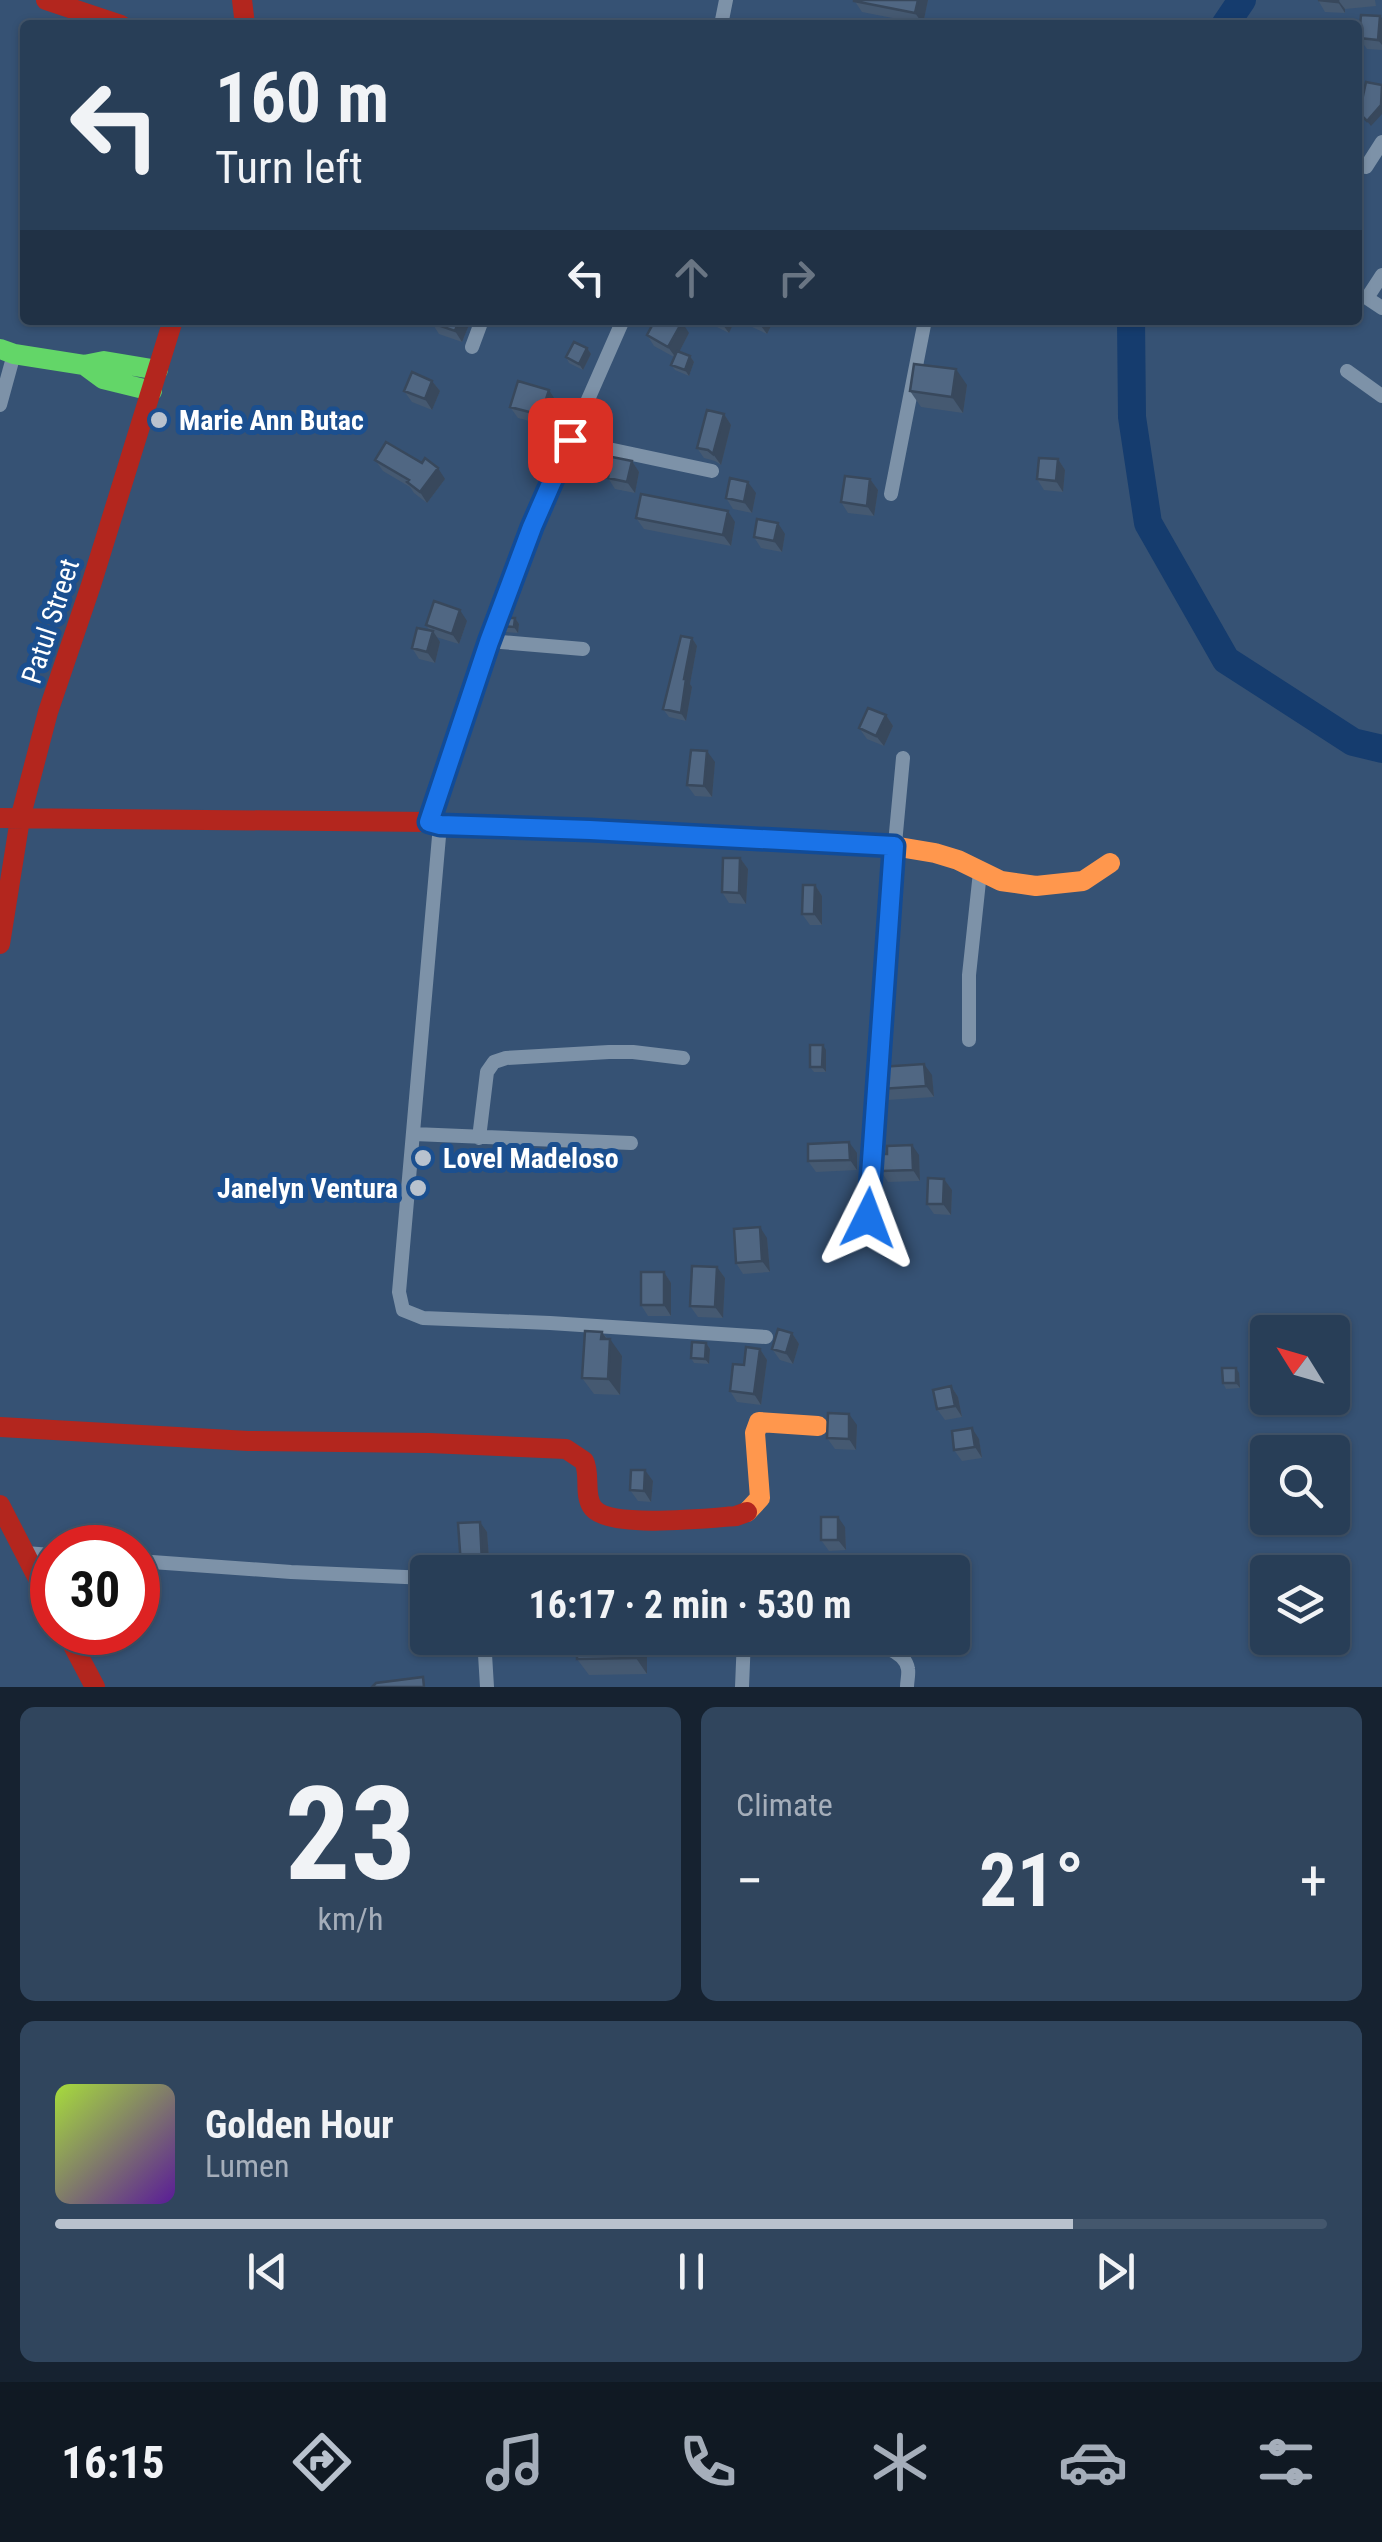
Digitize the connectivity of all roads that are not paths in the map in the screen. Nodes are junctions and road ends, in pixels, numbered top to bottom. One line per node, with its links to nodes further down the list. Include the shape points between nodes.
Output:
1 (46, 0): 2 (street)
2 (106, 20)
3 (1382, 142): 4 (street)
4 (1366, 167)
5 (1382, 274): 6 (street, via 1367,298)
6 (1382, 308)
7 (172, 325): 14 (street, Patul Street)
8 (480, 325): 11 (street)
9 (621, 325): 17 (street)
10 (925, 325): 19 (street)
11 (472, 347)
12 (7, 352): 14 (street, via 84,365 104,378); 16 (street)
13 (1347, 371): 15 (street)
14 (155, 380): 23 (street, Patul Street)
15 (1382, 396)
16 (0, 405)
17 (570, 440): 18 (street); 20 (street)
18 (712, 471)
19 (890, 494)
20 (489, 642): 21 (street); 24 (street)
21 (583, 649)
22 (903, 758): 25 (street)
23 (10, 819): 24 (street); 28 (street, Patul Street)
24 (435, 823): 25 (street); 31 (street)
25 (894, 846): 27 (street, via 936,853); 34 (street)
26 (1110, 863): 27 (street, via 1083,881 1060,885 1001,881)
27 (980, 872): 29 (street)
28 (0, 944)
29 (969, 1040)
30 (684, 1058): 32 (street, via 609,1052 494,1062)
31 (414, 1134): 32 (street); 35 (street, via 399,1292 409,1314)
32 (479, 1138): 33 (street)
33 (631, 1143)
34 (868, 1218)
35 (766, 1338)
36 (818, 1426): 37 (street, via 760,1422 760,1498 746,1513 653,1521 594,1511 588,1467 566,1449)
37 (0, 1427)
38 (0, 1505): 39 (street)
39 (25, 1553): 40 (street); 41 (street)
40 (30, 1553)
41 (30, 1563)
42 (160, 1563): 43 (street)
43 (410, 1577)
44 (78, 1655): 48 (street)
45 (485, 1655): 49 (street)
46 (743, 1655): 50 (street)
47 (897, 1655): 51 (street, via 908,1668)
48 (95, 1687)
49 (487, 1687)
50 (742, 1687)
51 (907, 1687)

